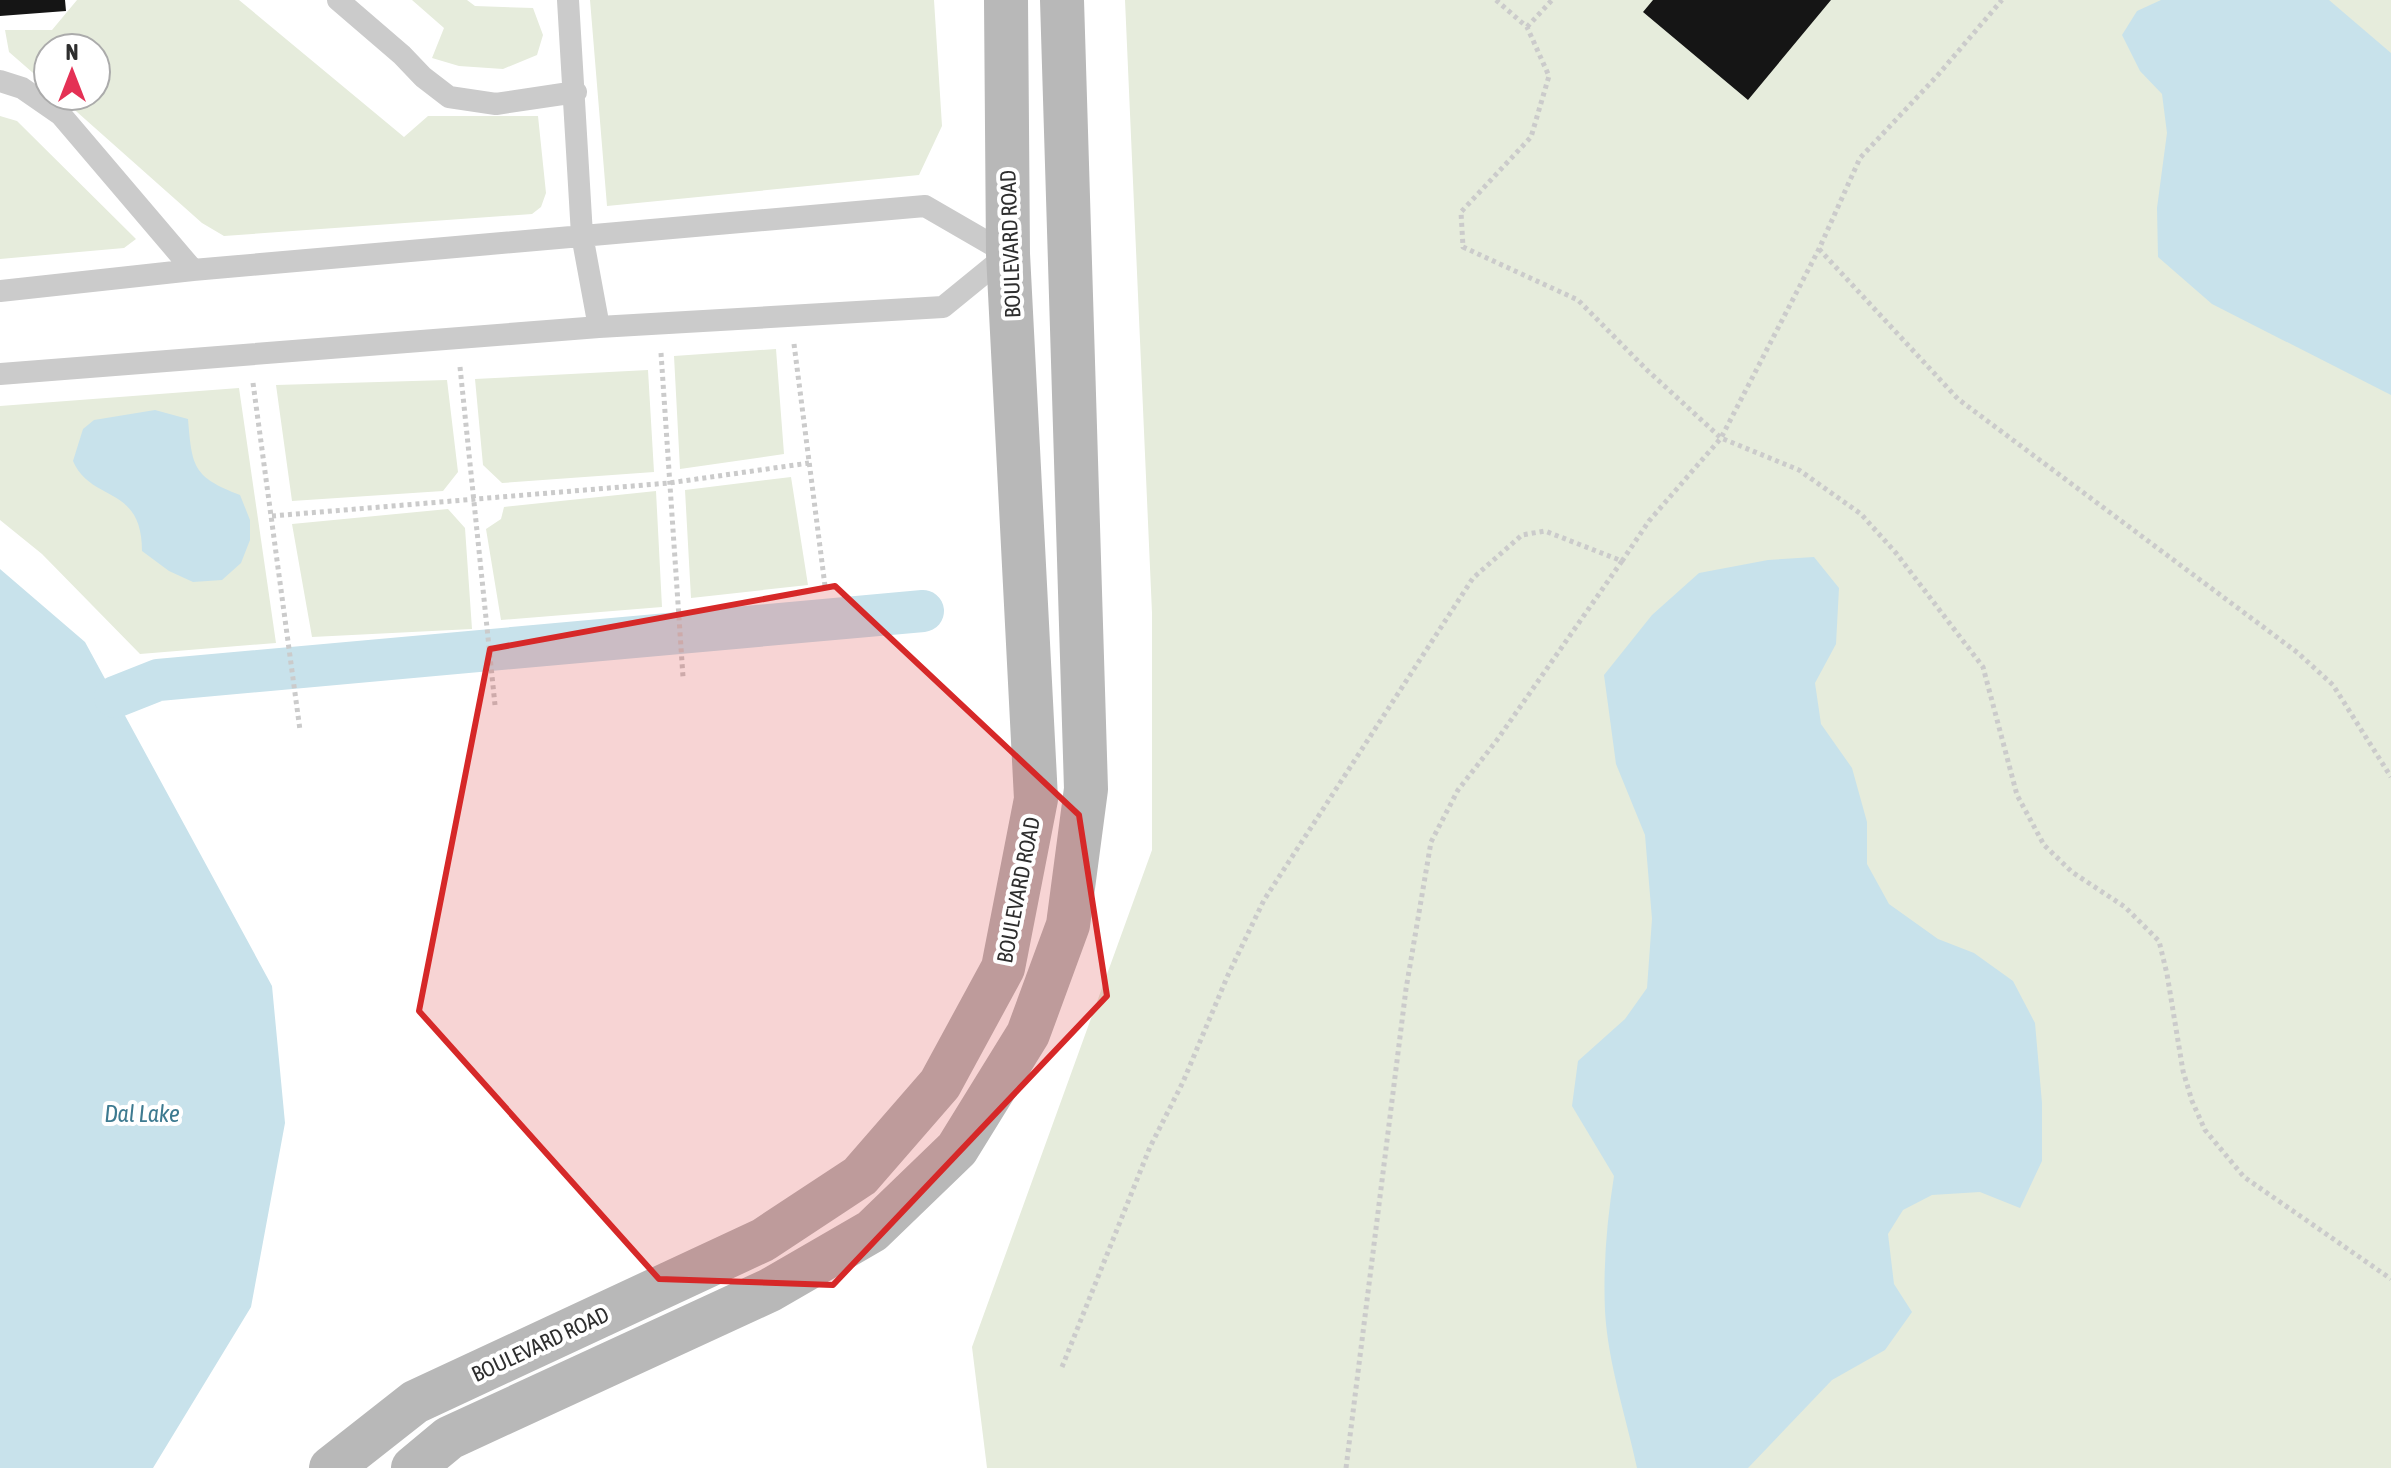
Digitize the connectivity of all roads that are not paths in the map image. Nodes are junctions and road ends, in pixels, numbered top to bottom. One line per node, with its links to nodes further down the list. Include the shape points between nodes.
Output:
1 (338, 0): 6 (lane, via 449,97 496,104)
2 (568, 0): 6 (lane)
3 (1006, 0): 9 (main road, BOULEVARD ROAD)
4 (1062, 0): 8 (main road)
5 (0, 81): 10 (lane, via 22,88 61,115)
6 (576, 92): 7 (lane)
7 (582, 235): 9 (lane, via 925,206); 10 (lane); 12 (lane)
8 (1070, 252): 9 (main road); 15 (main road, via 1086,789 1068,925 1028,1034 957,1149 872,1231 770,1290 449,1438)
9 (1008, 254): 12 (lane, via 943,307); 14 (main road, BOULEVARD ROAD, via 1036,799 1003,968 940,1084 860,1176 763,1240 415,1402)
10 (193, 270): 11 (lane)
11 (0, 291)
12 (599, 327): 13 (lane)
13 (0, 374)
14 (331, 1468)
15 (413, 1468)

